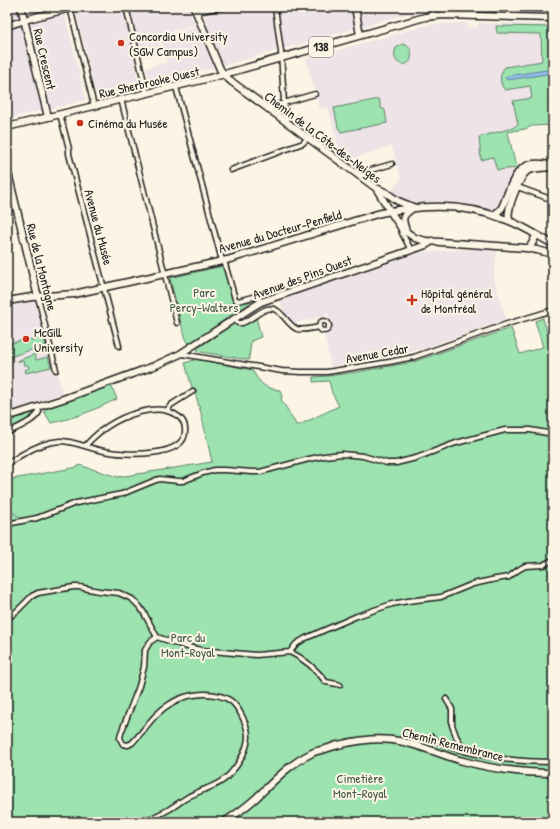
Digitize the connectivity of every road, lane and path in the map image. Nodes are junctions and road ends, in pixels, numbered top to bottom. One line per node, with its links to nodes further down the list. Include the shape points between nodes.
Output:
1 (21, 7): 13 (main road, Rue Crescent)
2 (72, 7): 13 (main road); 23 (street)
3 (126, 7): 19 (street)
4 (222, 7): 9 (street)
5 (275, 7): 16 (street)
6 (355, 7): 15 (main road)
7 (432, 7): 10 (main road)
8 (508, 7): 11 (street)
9 (195, 9): 17 (main road)
10 (433, 16): 11 (main road, Rue Sherbrooke Ouest / 138); 15 (main road, Rue Sherbrooke Ouest / 138)
11 (509, 17): 12 (main road, Rue Sherbrooke Ouest / 138)
12 (553, 18)
13 (24, 20): 14 (main road); 26 (main road, Rue Crescent)
14 (7, 26)
15 (360, 35): 16 (main road, Rue Sherbrooke Ouest / 138)
16 (281, 59): 17 (main road, Rue Sherbrooke Ouest / 138); 22 (street)
17 (224, 75): 18 (main road, Rue Sherbrooke Ouest / 138); 24 (main road, Chemin de la Côte-des-Neiges)
18 (176, 87): 19 (main road, Rue Sherbrooke Ouest / 138); 50 (street)
19 (147, 94): 21 (main road, Rue Sherbrooke Ouest / 138)
20 (315, 94): 22 (street)
21 (121, 100): 23 (main road, Rue Sherbrooke Ouest / 138); 51 (street)
22 (284, 102): 24 (street); 27 (street)
23 (94, 106): 25 (main road, Rue Sherbrooke Ouest / 138)
24 (269, 109): 27 (main road, Chemin de la Côte-des-Neiges)
25 (60, 114): 26 (main road, Rue Sherbrooke Ouest / 138); 52 (street, Avenue du Musée)
26 (48, 117): 28 (main road, Rue Sherbrooke Ouest / 138)
27 (288, 123): 29 (main road, Chemin de la Côte-des-Neiges)
28 (7, 127)
29 (308, 138): 33 (street, via 303,143); 34 (main road, Chemin de la Côte-des-Neiges)
30 (392, 164): 34 (street, via 364,172)
31 (553, 166): 35 (main road, via 541,163 522,169 517,173)
32 (7, 169): 53 (main road, Rue de la Montagne)
33 (231, 170)
34 (360, 176): 36 (main road, Chemin de la Côte-des-Neiges)
35 (514, 186): 37 (street); 40 (main road, via 502,207); 41 (main road, via 508,213)
36 (376, 188): 38 (main road); 39 (main road, Chemin de la Côte-des-Neiges)
37 (553, 200)
38 (414, 208): 39 (main road, Avenue du Docteur-Penfield); 40 (main road, Avenue du Docteur-Penfield, via 454,207); 43 (main road, via 403,217)
39 (389, 210): 42 (main road, Chemin de la Côte-des-Neiges); 50 (main road, Avenue du Docteur-Penfield)
40 (494, 215): 41 (main road, Avenue du Docteur-Penfield)
41 (509, 221): 44 (main road, Avenue du Docteur-Penfield)
42 (399, 225): 43 (main road, Chemin de la Côte-des-Neiges); 48 (street, Chemin de la Côte-des-Neiges)
43 (406, 232): 45 (main road, Chemin de la Côte-des-Neiges, via 420,239)
44 (536, 235): 46 (main road, Avenue du Docteur-Penfield); 47 (main road)
45 (432, 241): 47 (main road, Chemin de la Côte-des-Neiges); 48 (main road, Avenue des Pins Ouest)
46 (553, 244)
47 (529, 248): 49 (main road, Chemin de la Côte-des-Neiges)
48 (411, 250): 55 (main road, Avenue des Pins Ouest)
49 (553, 254)
50 (223, 261): 51 (main road, Avenue du Docteur-Penfield); 55 (street, via 235,300 257,296)
51 (164, 274): 52 (main road, Avenue du Docteur-Penfield); 58 (street)
52 (104, 288): 53 (main road, Avenue du Docteur-Penfield); 60 (street, Avenue du Musée)
53 (38, 297): 54 (main road, Avenue du Docteur-Penfield); 64 (street, Rue de la Montagne)
54 (7, 301)
55 (261, 302): 57 (main road, Avenue des Pins Ouest)
56 (553, 310): 63 (street, Avenue Cedar, via 414,357 334,371 285,371)
57 (234, 319): 59 (street, via 242,323 264,310 271,309 276,310 298,329); 61 (main road, Avenue des Pins Ouest)
58 (177, 323)
59 (319, 327)
60 (119, 346)
61 (194, 349): 62 (main road, Avenue des Pins Ouest); 63 (street)
62 (182, 354): 63 (street, Avenue Cedar); 66 (main road, Avenue des Pins Ouest)
63 (198, 356)
64 (56, 370)
65 (193, 391): 67 (street)
66 (38, 407): 68 (main road, Avenue des Pins Ouest); 69 (street, via 36,417)
67 (167, 410): 71 (street, via 145,411 120,419 102,430); 71 (street, via 180,418 185,426 184,439 174,447 134,454 106,452)
68 (7, 417)
69 (7, 433)
70 (553, 434): 73 (street, via 530,430 501,431 392,464 363,456 342,454 309,459 260,472 212,470 183,481 156,480 122,494 76,503 37,518)
71 (85, 446): 72 (street, via 64,441 53,442 32,449)
72 (7, 463)
73 (7, 524)
74 (553, 560): 77 (street, via 543,565 525,566 509,577 473,584 441,597 385,606 306,638 296,644)
75 (7, 619): 76 (street, via 38,593 74,587 119,593 132,599 140,607)
76 (157, 637): 77 (street, via 201,650 256,654); 85 (street, via 150,642 146,650 139,686 121,733 123,744 132,743 170,704 195,695 216,696 231,702 245,722 248,739 238,764 224,780 187,797 163,813)
77 (290, 652): 78 (street, via 310,664 326,682)
78 (340, 686)
79 (446, 699): 82 (street, via 452,709 454,732 464,747)
80 (432, 737): 82 (street, via 438,742)
81 (321, 750): 84 (main road, Chemin Remembrance, via 348,742 385,739 487,766); 86 (main road, via 311,753 287,769 250,804); 87 (main road, via 287,771 253,804)
82 (476, 754): 83 (street, via 504,759)
83 (553, 762)
84 (553, 773)
85 (140, 822)
86 (224, 822)
87 (228, 822)

